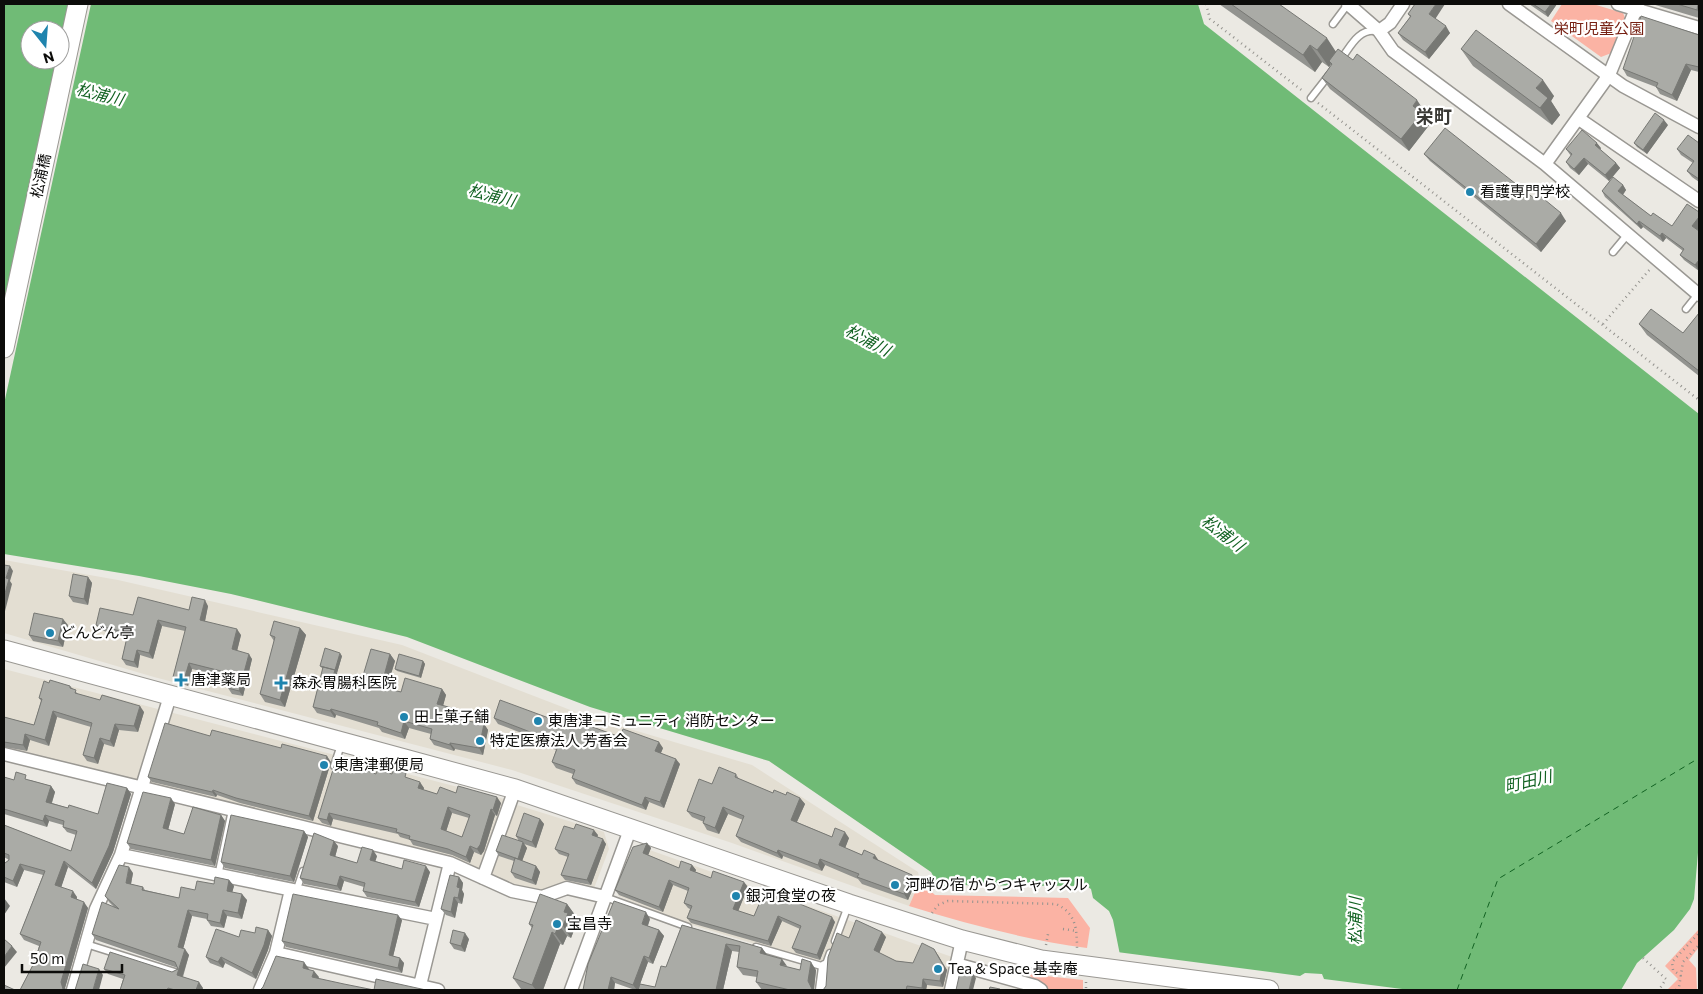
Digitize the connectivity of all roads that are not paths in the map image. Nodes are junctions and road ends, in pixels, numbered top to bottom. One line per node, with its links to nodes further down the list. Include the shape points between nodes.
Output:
1 (78, 4): 20 (street, 松浦橋)
2 (1348, 4): 7 (lane); 9 (street)
3 (1403, 4): 9 (street, via 1390,23)
4 (1509, 4): 10 (street)
5 (1618, 4): 6 (street)
6 (1637, 7): 8 (street); 10 (street)
7 (1333, 24)
8 (1699, 28)
9 (1379, 31): 11 (lane, via 1368,30 1358,36); 14 (street, via 1393,51)
10 (1609, 76): 12 (street); 13 (street)
11 (1311, 98)
12 (1579, 119): 14 (street); 15 (street)
13 (1699, 127)
14 (1545, 164): 16 (street)
15 (1699, 201)
16 (1628, 234): 17 (lane); 18 (street)
17 (1613, 252)
18 (1699, 294): 19 (lane)
19 (1686, 309)
20 (4, 348)
21 (4, 650): 22 (street)
22 (170, 696): 23 (street); 26 (street)
23 (342, 742): 25 (lane); 27 (street)
24 (4, 754): 26 (street)
25 (331, 778)
26 (143, 788): 28 (street); 30 (street)
27 (514, 789): 29 (street); 34 (street)
28 (232, 810): 31 (street); 33 (lane)
29 (631, 827): 36 (street); 37 (street)
30 (121, 855): 33 (street); 41 (street, via 96,910)
31 (450, 863): 34 (street); 38 (street)
32 (305, 864): 35 (lane)
33 (218, 876): 35 (street)
34 (483, 878): 36 (street, via 512,891 542,897 566,888)
35 (294, 890): 38 (street); 43 (street)
36 (605, 897): 39 (lane); 51 (street)
37 (849, 904): 40 (street); 45 (lane)
38 (436, 919): 47 (street)
39 (696, 930)
40 (962, 940): 44 (street); 55 (street, via 1041,960)
41 (86, 944): 46 (lane); 48 (street)
42 (752, 946): 45 (lane)
43 (276, 953): 47 (street); 49 (street)
44 (956, 964): 53 (street); 54 (street)
45 (825, 967): 52 (street)
46 (178, 973)
47 (420, 985): 50 (street)
48 (74, 990)
49 (260, 990)
50 (437, 990)
51 (571, 990)
52 (822, 990)
53 (952, 990)
54 (1041, 990)
55 (1269, 990)

